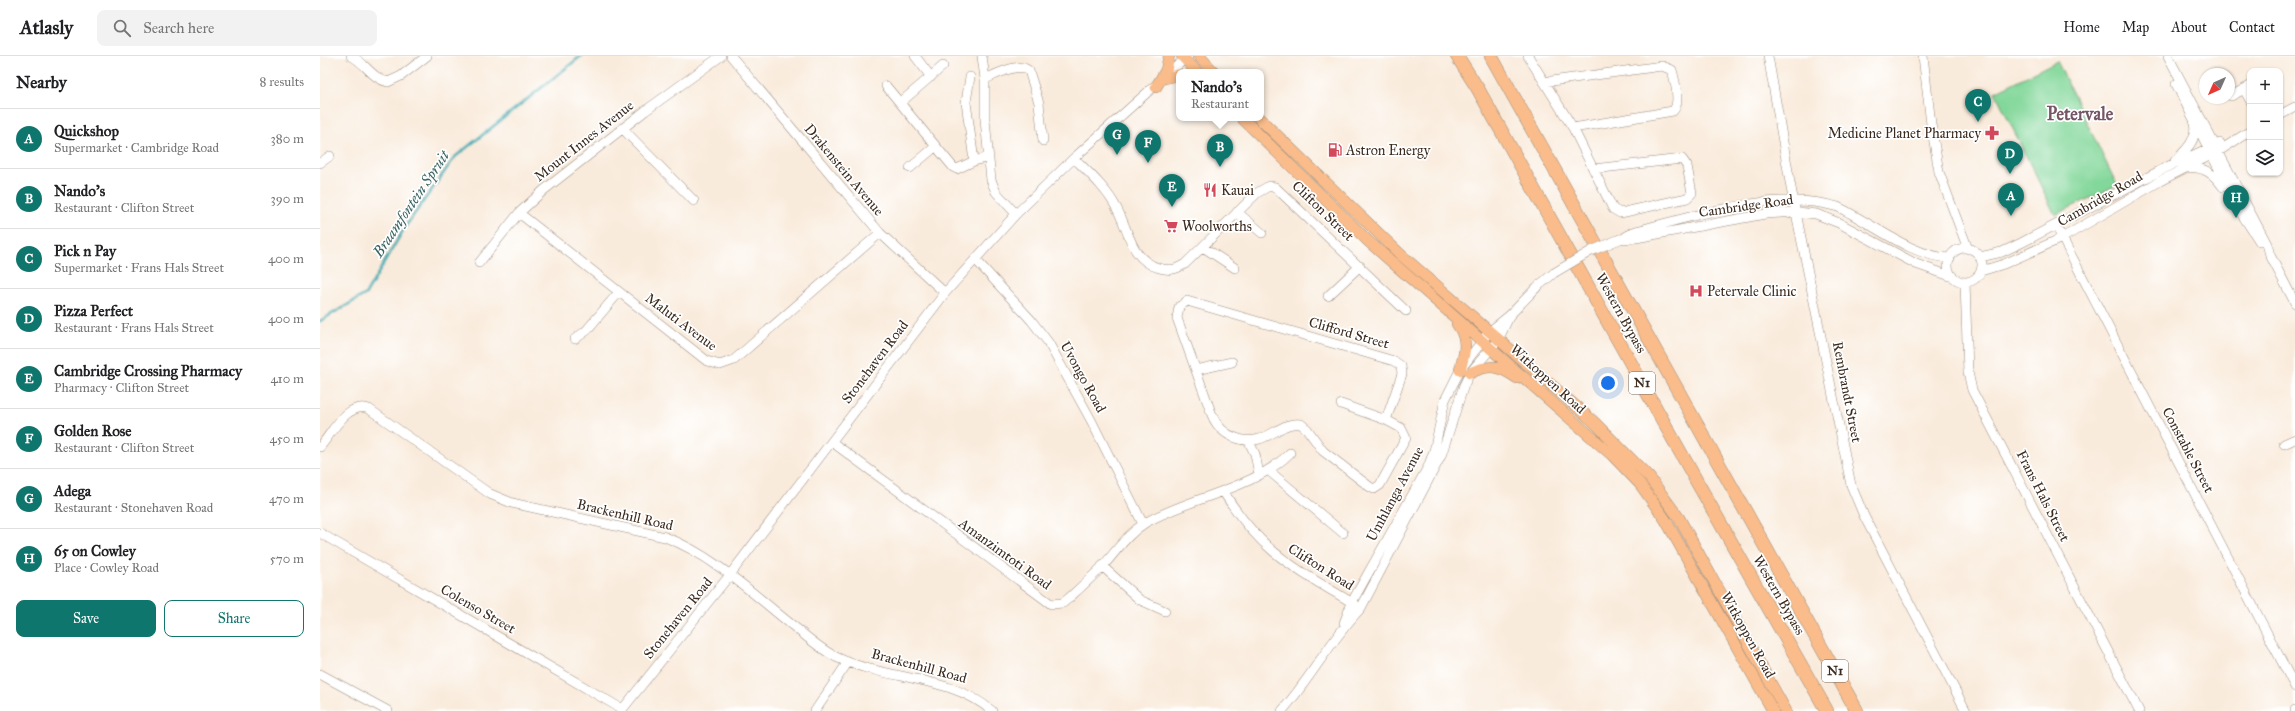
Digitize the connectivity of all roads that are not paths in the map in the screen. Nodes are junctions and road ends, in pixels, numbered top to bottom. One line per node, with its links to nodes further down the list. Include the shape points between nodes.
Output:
1 (351, 56): 2 (street, via 378,78 388,82 401,76)
2 (428, 56)
3 (721, 56): 38 (street, Mount Innes Avenue)
4 (731, 56): 62 (street, Drakenstein Avenue)
5 (915, 56): 23 (street)
6 (982, 56): 26 (street)
7 (1169, 56): 29 (main road, via 1166,70)
8 (1200, 56): 20 (main road)
9 (1211, 56): 21 (main road)
10 (1457, 56): 121 (highway, Western Bypass / N1, via 1478,89 1700,489)
11 (1491, 56): 122 (highway, Western Bypass / N1)
12 (1528, 56): 27 (street)
13 (1768, 56): 53 (street, Rembrandt Street)
14 (1923, 56): 66 (street, via 1938,168 1962,230)
15 (2162, 56): 35 (street)
16 (2168, 56): 43 (street)
17 (1185, 57): 19 (main road); 25 (street, Stonehaven Road)
18 (943, 66): 23 (street)
19 (1195, 69)
20 (1211, 69)
21 (1217, 69)
22 (1176, 76): 25 (main road)
23 (931, 77): 32 (street)
24 (970, 77): 47 (street, via 966,102)
25 (1165, 78): 29 (street, Stonehaven Road)
26 (985, 79): 41 (street, via 1014,68 1029,71 1039,103); 45 (street, via 985,120)
27 (1544, 82): 39 (street); 39 (street, via 1662,66 1672,70 1677,100 1673,111)
28 (886, 86): 32 (street)
29 (1156, 87): 46 (street, Stonehaven Road)
30 (2247, 88): 31 (street)
31 (2235, 94)
32 (900, 103): 42 (street)
33 (2295, 107): 34 (street)
34 (2283, 113)
35 (2192, 114): 43 (street); 49 (street, via 2195,137)
36 (1245, 121): 82 (main road, Witkoppen Road, via 1368,241)
37 (1261, 121): 84 (main road, Witkoppen Road)
38 (622, 128): 54 (street); 58 (street, Mount Innes Avenue, via 544,190)
39 (1573, 128): 52 (street)
40 (2247, 133): 43 (street, Cambridge Road)
41 (1043, 141)
42 (936, 147): 47 (street, via 957,169); 50 (street)
43 (2213, 149): 49 (street, Cambridge Road); 51 (street, Cambridge Road); 57 (street); 67 (street, via 2267,244)
44 (330, 156): 48 (street)
45 (989, 157): 47 (street); 59 (street, via 991,180 996,192)
46 (1074, 158): 59 (street, Stonehaven Road); 65 (street, Clifton Street, via 1110,197 1134,249 1148,263 1171,270 1185,264)
47 (974, 161)
48 (320, 163)
49 (2171, 165): 60 (street, Cambridge Road)
50 (910, 168)
51 (2186, 168): 57 (street, via 2210,172); 63 (street, Cambridge Road)
52 (1593, 169): 52 (street, via 1610,205 1620,213 1687,198 1692,193 1687,166 1682,159)
53 (1794, 199): 56 (street, Rembrandt Street); 64 (street, Cambridge Road, via 1767,201 1694,217 1633,232); 68 (street, Cambridge Road, via 1824,202 1838,207 1919,251)
54 (694, 201)
55 (1237, 212): 61 (street); 65 (street, Clifton Street); 72 (street, Clifton Street, via 1262,188 1275,187)
56 (1797, 212): 64 (street, Cambridge Road, via 1765,214); 75 (street, Cambridge Road, via 1825,217 1916,264); 123 (street, Rembrandt Street, via 1851,485 1864,516)
57 (2241, 213): 67 (street)
58 (519, 214): 71 (street, Mount Innes Avenue); 77 (street, Maluti Avenue)
59 (1016, 214): 70 (street, Stonehaven Road)
60 (2056, 226): 63 (street, Constable Street); 69 (street, Cambridge Road, via 2002,252)
61 (1262, 233)
62 (880, 234): 77 (street, Maluti Avenue, via 726,365 714,365 707,361); 78 (street, Drakenstein Avenue)
63 (2062, 238): 74 (street, Cambridge Road, via 2004,264); 113 (street, Constable Street)
64 (1622, 239): 83 (street, Cambridge Road, bridge, via 1592,251 1554,273)
65 (1203, 247): 73 (street)
66 (1964, 249): 68 (street); 69 (street, via 1975,252)
67 (2270, 255): 80 (street)
68 (1950, 258): 75 (street, via 1949,268)
69 (1980, 258): 74 (street)
70 (975, 259): 78 (street, Stonehaven Road); 102 (street, Uvongo Road, via 1048,342 1091,420)
71 (479, 263)
72 (1360, 266): 79 (street); 81 (street, Clifton Street)
73 (1235, 268)
74 (1981, 271): 76 (street, via 1974,279)
75 (1953, 277): 76 (street)
76 (1965, 282): 124 (street, Frans Hals Street, via 1968,372 1972,390)
77 (619, 292): 85 (street, via 586,331)
78 (945, 293): 94 (street, Stonehaven Road)
79 (1328, 296)
80 (2295, 303)
81 (1406, 311)
82 (1450, 314): 84 (main road, Witkoppen Road); 89 (main road, via 1466,341)
83 (1510, 316): 84 (street, Cambridge Road); 86 (street, Cambridge Road)
84 (1485, 336): 86 (main road, Witkoppen Road); 89 (street, Umhlanga Avenue)
85 (575, 339)
86 (1494, 344): 89 (street, Umhlanga Avenue); 90 (main road, Witkoppen Road); 120 (main road, Witkoppen Road, via 1594,422 1633,459 1662,492)
87 (1232, 362): 88 (street)
88 (1196, 370): 92 (street, Clifford Street, via 1177,318 1179,307 1187,301 1394,361 1401,366 1402,374); 95 (street, Clifford Street, via 1212,415 1220,429 1232,437)
89 (1465, 372): 90 (main road, via 1485,367 1498,368); 107 (street, Umhlanga Avenue, via 1445,400 1428,467); 108 (street, Umhlanga Avenue, via 1441,456)
90 (1548, 400): 119 (main road, Witkoppen Road, via 1620,464 1652,500 1686,555)
91 (1341, 404): 92 (street)
92 (1386, 420): 95 (street, via 1401,428 1406,438 1382,482 1374,489 1323,451 1301,424 1293,424)
93 (2295, 439): 96 (street)
94 (832, 442): 105 (street, Amanzimtoti Road, via 1052,604 1063,603); 106 (street, Stonehaven Road)
95 (1249, 442): 100 (street, via 1256,454)
96 (2284, 444)
97 (320, 447): 106 (street, Brackenhill Road, via 344,417 354,408 364,407 501,499 665,537 691,549)
98 (1290, 453): 99 (street, Amanzimtoti Road)
99 (1268, 470): 100 (street, Amanzimtoti Road); 104 (street)
100 (1259, 474): 101 (street, Amanzimtoti Road)
101 (1223, 491): 102 (street, Amanzimtoti Road); 107 (street, Clifton Road, via 1241,519 1274,554 1313,581)
102 (1143, 524): 105 (street, Amanzimtoti Road)
103 (320, 533): 114 (street, Colenso Street)
104 (1343, 533)
105 (1102, 566): 109 (street, via 1140,600)
106 (729, 576): 111 (street, Brackenhill Road, via 817,645); 114 (street, Stonehaven Road)
107 (1352, 602): 108 (street, Clifton Road); 110 (street, Umhlanga Avenue)
108 (1361, 608): 110 (street, Umhlanga Avenue)
109 (1165, 612)
110 (1343, 627): 118 (street, Umhlanga Avenue)
111 (848, 662): 116 (street); 117 (street, Brackenhill Road, via 958,690 977,699)
112 (320, 674): 115 (street)
113 (2295, 687)
114 (622, 710)
115 (388, 711)
116 (815, 711)
117 (992, 711)
118 (1282, 711)
119 (1773, 711)
120 (1786, 711)
121 (1827, 711)
122 (1858, 711)
123 (1966, 711)
124 (2139, 711)

